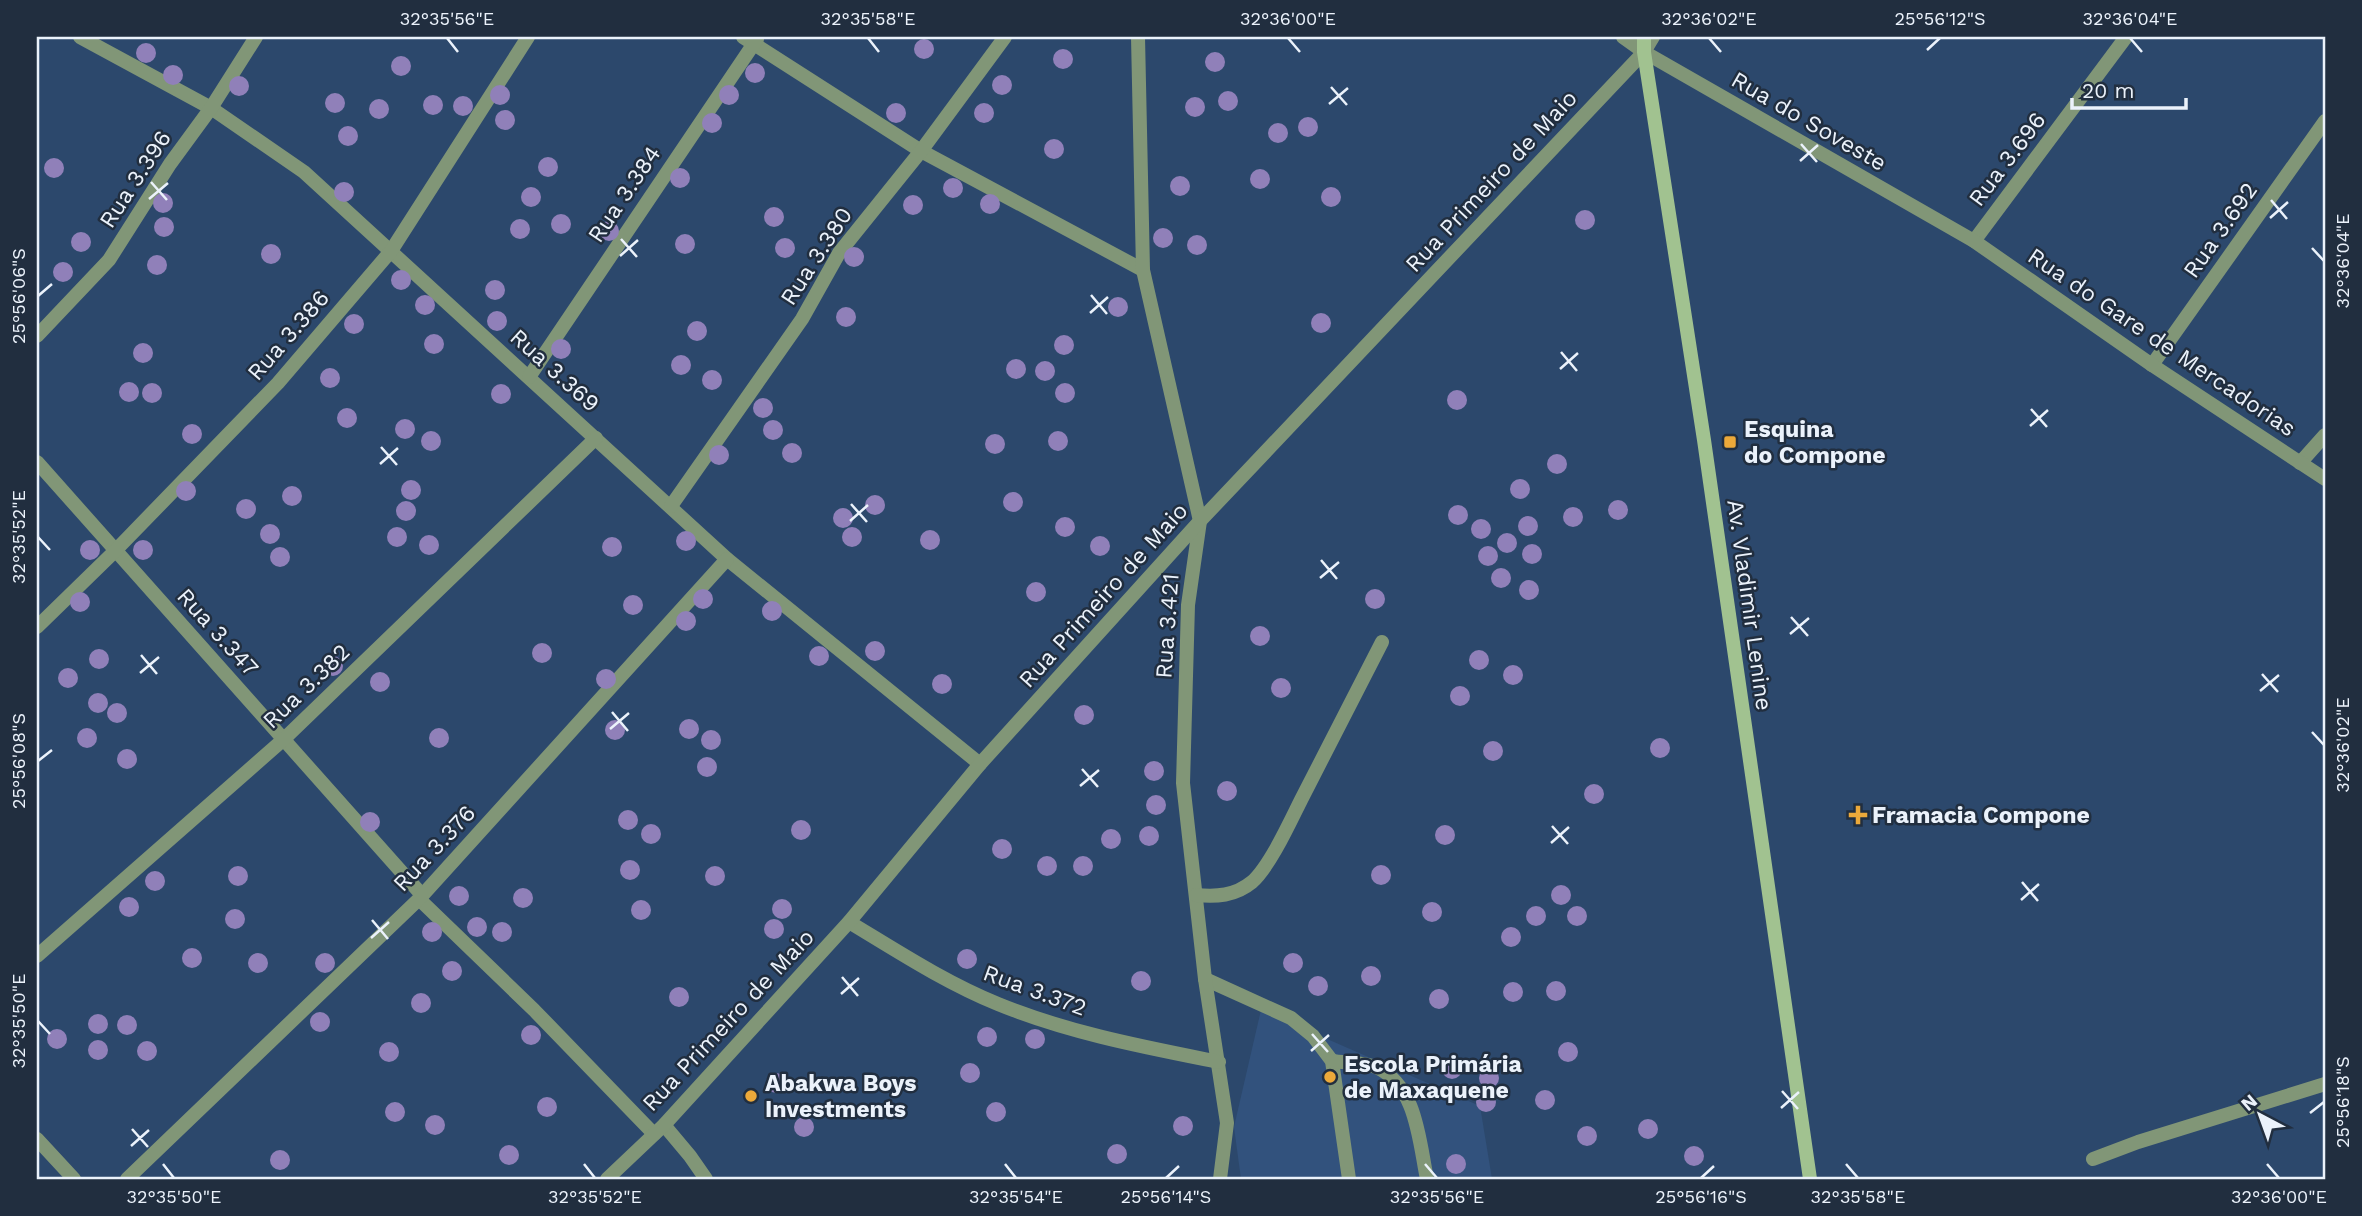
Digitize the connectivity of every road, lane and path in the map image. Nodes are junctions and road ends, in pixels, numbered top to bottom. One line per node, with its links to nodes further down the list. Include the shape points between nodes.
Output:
1 (80, 37): 12 (street, Rua 3.369)
2 (256, 37): 12 (street, Rua 3.396)
3 (528, 37): 16 (street, Rua 3.386)
4 (1005, 37): 14 (street, Rua 3.380)
5 (1138, 37): 17 (street, Rua 3.421)
6 (1623, 37): 11 (street, Rua do Soveste)
7 (1644, 37): 11 (main road, Av. Vladimir Lenine)
8 (1653, 37): 11 (street, Rua Primeiro de Maio)
9 (2126, 37): 15 (street, Rua 3.696)
10 (752, 39): 14 (street); 20 (street, Rua 3.384)
11 (1644, 52): 15 (street, Rua do Soveste); 27 (street, Rua Primeiro de Maio); 52 (main road, Av. Vladimir Lenine)
12 (211, 108): 16 (street, Rua 3.369, via 304,172); 18 (street, Rua 3.396, via 109,260)
13 (2325, 121): 19 (street, Rua 3.692)
14 (921, 151): 17 (street); 26 (street, Rua 3.380, via 839,253 802,319)
15 (1975, 241): 19 (street, Rua do Gare de Mercadorias)
16 (391, 251): 20 (street, Rua 3.369); 28 (street, Rua 3.386, via 278,383)
17 (1143, 270): 27 (street, Rua 3.421)
18 (37, 336)
19 (2152, 365): 24 (street, Rua do Gare de Mercadorias)
20 (529, 377): 22 (street, Rua 3.369)
21 (2325, 435): 24 (street)
22 (596, 438): 26 (street, Rua 3.369); 32 (street, Rua 3.382)
23 (37, 462): 28 (street, Rua 3.347)
24 (2300, 463): 25 (street, Rua do Gare de Mercadorias)
25 (2325, 479)
26 (671, 506): 29 (street, Rua 3.369)
27 (1200, 521): 33 (street, Rua Primeiro de Maio); 34 (street, Rua 3.421, via 1188,605 1184,783)
28 (114, 552): 30 (street, Rua 3.386); 32 (street, Rua 3.347)
29 (727, 559): 33 (street, Rua 3.369); 35 (street, Rua 3.376)
30 (37, 627)
31 (1382, 642): 34 (street, via 1264,866 1252,882 1236,892 1218,897)
32 (284, 739): 35 (street, Rua 3.347); 37 (street, Rua 3.382)
33 (980, 764): 36 (street, Rua Primeiro de Maio)
34 (1196, 895): 38 (street, Rua 3.421)
35 (421, 897): 42 (street, Rua 3.347); 46 (street, Rua 3.376)
36 (849, 922): 40 (street, Rua 3.372, via 998,1004 1103,1039); 42 (street, Rua Primeiro de Maio)
37 (37, 956)
38 (1205, 979): 39 (street, via 1291,1018); 40 (street, Rua 3.421)
39 (1332, 1061): 50 (street); 51 (street, via 1376,1067 1410,1100)
40 (1219, 1062): 49 (street, Rua 3.421, via 1227,1123)
41 (2325, 1084): 44 (street)
42 (659, 1129): 47 (street, Rua Primeiro de Maio); 48 (street, Rua 3.347, via 690,1156)
43 (37, 1139): 45 (street)
44 (2093, 1158)
45 (74, 1179)
46 (127, 1179)
47 (607, 1179)
48 (706, 1179)
49 (1220, 1179)
50 (1349, 1179)
51 (1427, 1179)
52 (1810, 1179)

